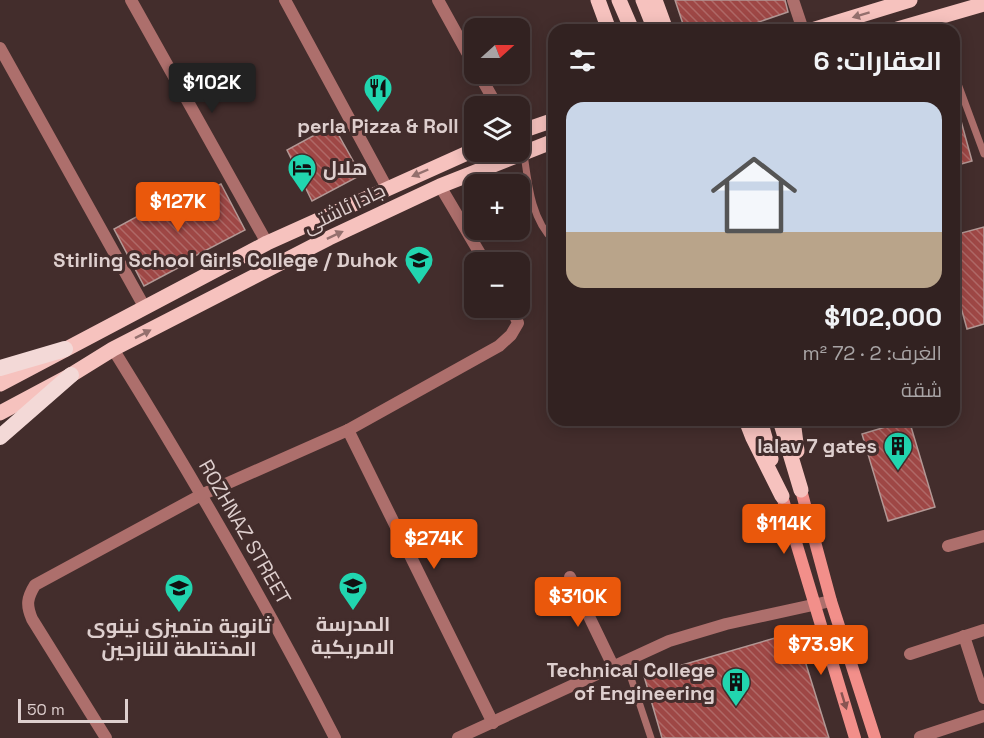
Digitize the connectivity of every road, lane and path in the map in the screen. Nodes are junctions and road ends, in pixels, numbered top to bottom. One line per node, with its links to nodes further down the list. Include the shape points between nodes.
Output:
1 (131, 0): 32 (street)
2 (285, 0): 30 (street)
3 (438, 0): 18 (street)
4 (598, 0): 11 (main road)
5 (643, 0): 13 (main road)
6 (655, 0): 14 (main road)
7 (793, 0): 15 (street)
8 (910, 0): 16 (main road, one-way to 16)
9 (621, 3): 12 (main road)
10 (984, 4): 17 (main road)
11 (607, 24)
12 (630, 24)
13 (653, 24)
14 (664, 24)
15 (801, 24)
16 (832, 24)
17 (936, 24)
18 (464, 47)
19 (0, 48): 34 (street)
20 (960, 89): 26 (lane)
21 (548, 122): 22 (main road)
22 (530, 128)
23 (548, 143): 24 (main road, جادا ئاشتی)
24 (530, 149)
25 (464, 154): 30 (main road, جادا ئاشتی, one-way to 30)
26 (984, 154)
27 (498, 162): 29 (main road, جادا ئاشتی)
28 (525, 162): 31 (lane, via 529,191)
29 (440, 186): 33 (street); 37 (main road, جادا ئاشتی, one-way to 29)
30 (387, 188): 32 (main road, جادا ئاشتی)
31 (548, 237)
32 (267, 243): 34 (main road, جادا ئاشتی)
33 (479, 252)
34 (145, 308): 36 (main road, جادا ئاشتی)
35 (516, 318): 46 (street, via 518,323 511,335 499,346)
36 (65, 349): 38 (highway); 40 (main road, جادا ئاشتی)
37 (113, 349): 39 (main road, جادا ئاشتی); 49 (street, ROZHNAZ STREET)
38 (0, 368)
39 (71, 375): 41 (main road, جادا ئاشتی); 47 (highway)
40 (0, 384)
41 (0, 413)
42 (748, 426): 50 (main road)
43 (762, 426): 50 (main road)
44 (782, 426): 48 (main road)
45 (794, 426): 48 (main road)
46 (348, 430): 49 (street); 63 (street)
47 (0, 437)
48 (801, 490): 54 (main road)
49 (201, 495): 65 (street, via 35,585 28,596 32,619); 66 (street, ROZHNAZ STREET)
50 (782, 496): 55 (main road)
51 (984, 536): 52 (street)
52 (948, 546)
53 (570, 576): 60 (street)
54 (831, 601): 55 (street); 70 (main road)
55 (815, 604): 59 (street, via 726,624 669,641); 69 (main road, one-way to 69)
56 (984, 630): 57 (street)
57 (963, 636): 58 (street); 61 (street)
58 (910, 654)
59 (625, 660): 60 (street); 68 (lane)
60 (613, 666): 63 (street)
61 (984, 698)
62 (984, 716): 64 (street)
63 (493, 723): 67 (street)
64 (920, 737)
65 (106, 738)
66 (336, 738)
67 (458, 738)
68 (651, 738)
69 (855, 738)
70 (875, 738)

